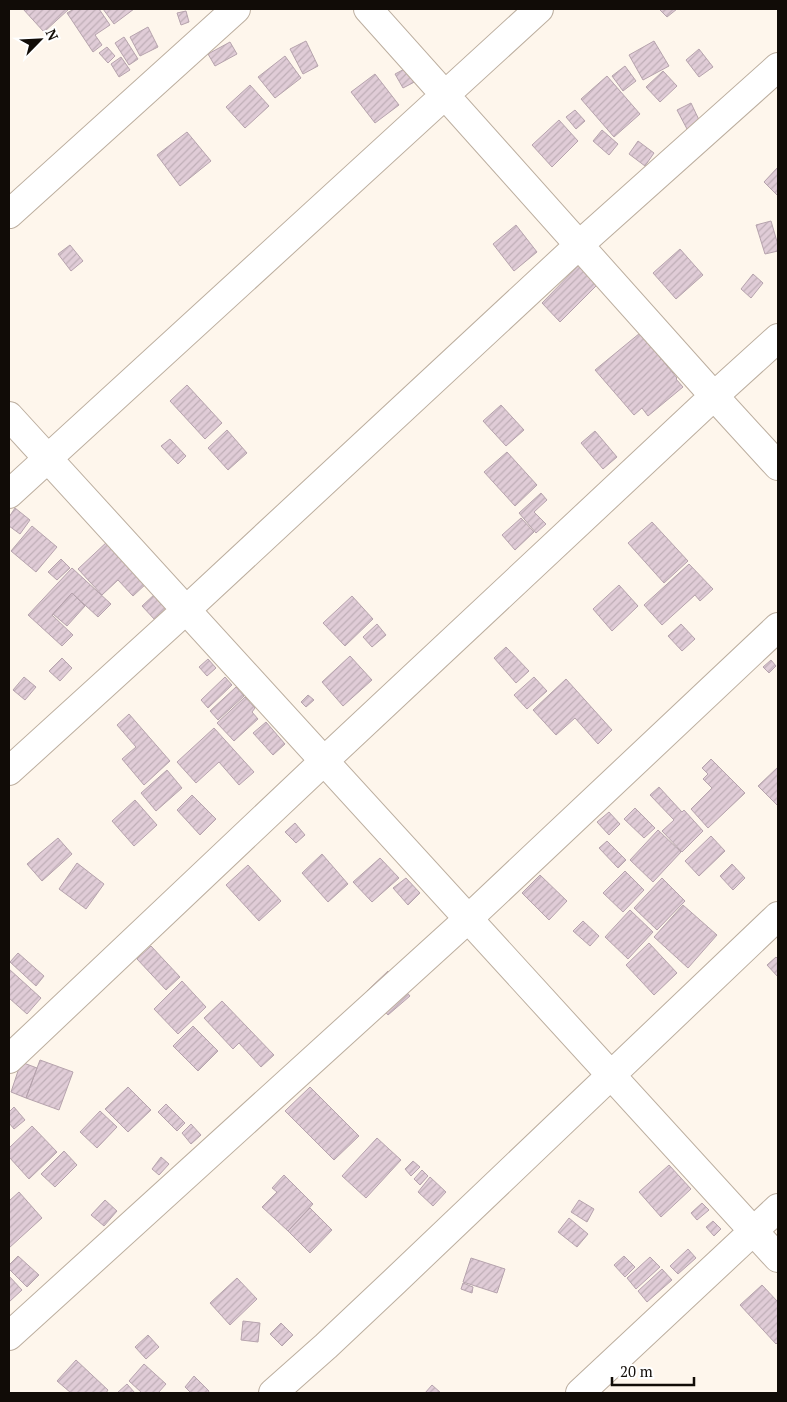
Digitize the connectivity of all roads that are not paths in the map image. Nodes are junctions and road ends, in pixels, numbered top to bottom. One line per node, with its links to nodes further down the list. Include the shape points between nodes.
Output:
1 (236, 9): 6 (street)
2 (368, 9): 5 (street)
3 (538, 9): 5 (street)
4 (778, 66): 7 (street)
5 (445, 95): 7 (street); 11 (street)
6 (9, 214)
7 (579, 245): 9 (street); 14 (street)
8 (778, 338): 9 (street)
9 (714, 396): 12 (street); 16 (street)
10 (9, 416): 11 (street)
11 (47, 458): 13 (street); 14 (street)
12 (778, 466)
13 (9, 494)
14 (186, 610): 16 (street); 17 (street)
15 (778, 627): 19 (street)
16 (324, 761): 19 (street); 20 (street)
17 (9, 771)
18 (778, 916): 21 (street)
19 (468, 919): 21 (street); 25 (street)
20 (9, 1059)
21 (611, 1075): 23 (street); 26 (street)
22 (778, 1208): 23 (street)
23 (754, 1231): 24 (street); 27 (street)
24 (778, 1258)
25 (9, 1336)
26 (273, 1393)
27 (580, 1393)

